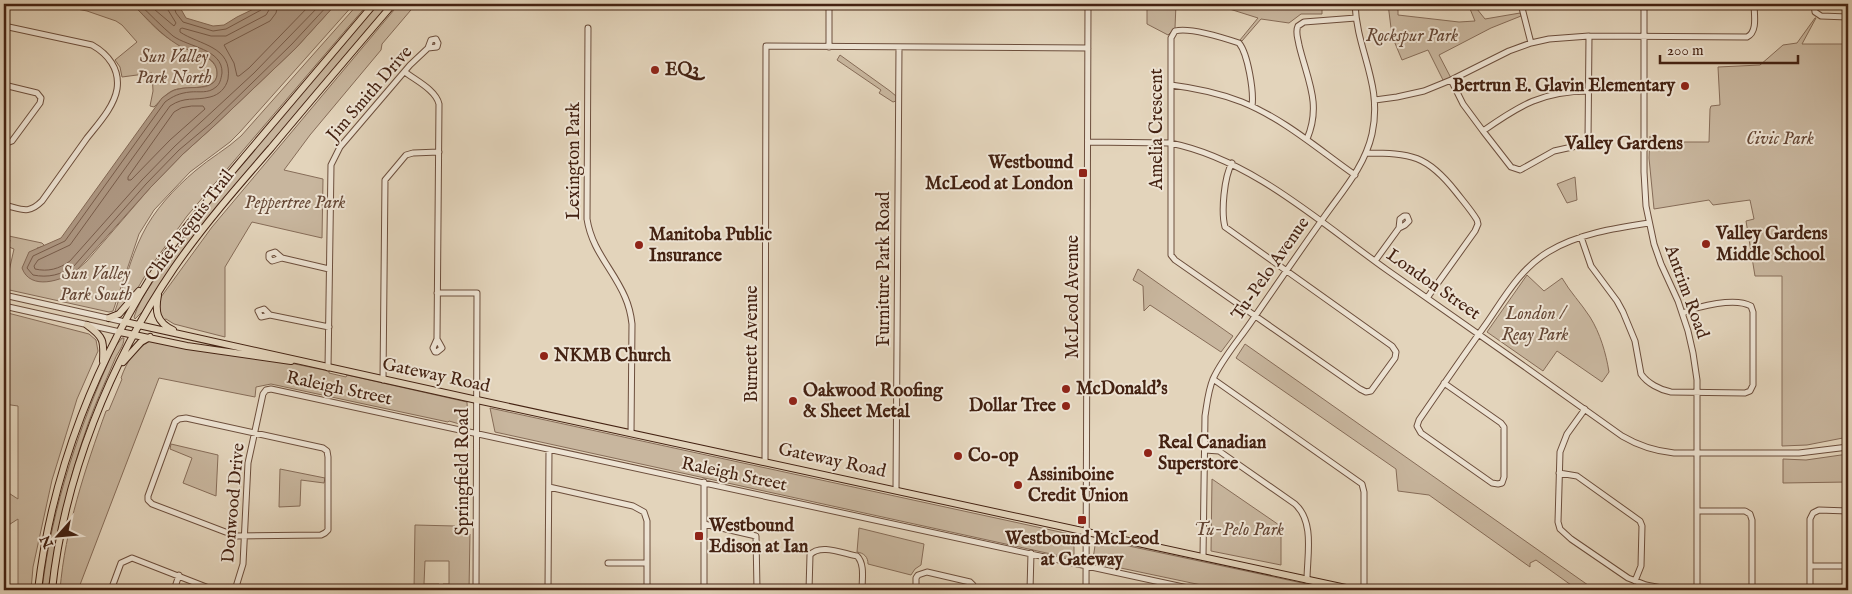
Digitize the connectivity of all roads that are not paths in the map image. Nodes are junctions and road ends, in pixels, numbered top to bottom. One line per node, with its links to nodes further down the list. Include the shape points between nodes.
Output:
1 (374, 4): 46 (main road, Chief Peguis Trail, via 198,211)
2 (393, 4): 47 (main road, Chief Peguis Trail, via 216,211)
3 (829, 4): 17 (street)
4 (1088, 4): 20 (street, McLeod Avenue)
5 (1355, 4): 11 (street, Tu-Pelo Avenue)
6 (1521, 4): 16 (street)
7 (1644, 4): 15 (street, Antrim Road)
8 (1754, 4): 15 (street, via 1754,30 1747,37)
9 (1814, 4): 10 (street, via 1821,16)
10 (1848, 17)
11 (1356, 18): 26 (street, Tu-Pelo Avenue); 29 (street, via 1304,22 1296,30 1315,108)
12 (4, 26): 37 (street, via 92,45 113,64 117,87 111,104 38,205 31,210)
13 (588, 28): 78 (street, Lexington Park, via 586,219 592,241 623,292 630,313)
14 (1589, 36): 15 (street); 16 (street); 25 (street)
15 (1644, 37): 39 (street, Antrim Road, via 1644,172)
16 (1531, 43): 22 (street)
17 (829, 46): 18 (street); 84 (street, Burnett Avenue, via 766,46)
18 (899, 47): 20 (street); 88 (street, Furniture Park Road)
19 (428, 48): 21 (street, Jim Smith Drive)
20 (1088, 48): 30 (street, McLeod Avenue)
21 (405, 72): 33 (street, via 438,99); 44 (street, Jim Smith Drive, via 340,147 331,165)
22 (1451, 80): 26 (street, via 1424,91); 28 (street)
23 (4, 85): 32 (street, via 37,93 41,98 12,141)
24 (1171, 85): 27 (street, via 1211,92); 27 (street, Amelia Crescent, via 1171,38 1175,32 1198,33 1239,43 1252,89); 31 (street, Amelia Crescent)
25 (1589, 91): 28 (street, via 1541,97 1517,108); 28 (street, via 1589,136 1586,142 1554,150 1520,170 1511,167)
26 (1376, 100): 34 (street, Tu-Pelo Avenue)
27 (1252, 106): 29 (street)
28 (1483, 131)
29 (1306, 139): 36 (street)
30 (1088, 142): 31 (street, London Street); 92 (street, McLeod Avenue)
31 (1170, 143): 35 (street, London Street); 54 (street, Amelia Crescent, via 1170,255)
32 (4, 144)
33 (439, 152): 48 (street); 71 (street, via 406,155 385,180)
34 (1366, 154): 36 (street, Tu-Pelo Avenue); 50 (street, via 1401,154 1428,164 1443,176 1478,224)
35 (1232, 163): 38 (street, London Street); 45 (street, via 1225,185 1225,227)
36 (1355, 175): 38 (street, Tu-Pelo Avenue)
37 (4, 205)
38 (1321, 222): 43 (street, London Street); 45 (street, Tu-Pelo Avenue)
39 (1649, 223): 41 (street); 52 (street, Antrim Road, via 1661,264)
40 (1398, 228): 43 (street)
41 (1581, 237): 63 (street, via 1548,252 1527,268); 74 (street, via 1591,266 1617,301 1629,326 1642,376 1666,391)
42 (282, 258): 44 (street)
43 (1375, 262): 50 (street, London Street)
44 (329, 268): 59 (street, Jim Smith Drive)
45 (1287, 272): 54 (street, Tu-Pelo Avenue); 54 (street, via 1392,346 1395,358 1374,388 1369,392 1362,390)
46 (148, 283): 55 (main road, via 119,314); 56 (main road, Chief Peguis Trail)
47 (159, 292): 58 (main road, Chief Peguis Trail); 61 (main road, via 158,318 164,325)
48 (437, 292): 65 (street); 75 (street, Springfield Road, via 477,293)
49 (4, 295): 55 (street, Gateway Road)
50 (1427, 298): 63 (street, London Street)
51 (4, 306): 57 (street, Gateway Road)
52 (1682, 313): 74 (street, Antrim Road, via 1693,353); 74 (street, via 1710,304 1748,304 1753,312 1752,388 1744,393)
53 (270, 315): 59 (street)
54 (1256, 315): 70 (street, Tu-Pelo Avenue)
55 (109, 318): 56 (street, Gateway Road)
56 (125, 322): 58 (main road, Gateway Road); 60 (main road, Chief Peguis Trail)
57 (87, 325): 60 (street, Gateway Road); 67 (main road, via 103,341)
58 (139, 325): 61 (main road, Gateway Road); 62 (main road, Chief Peguis Trail)
59 (329, 327): 68 (street, Jim Smith Drive)
60 (120, 332): 62 (main road, Gateway Road); 67 (main road, Chief Peguis Trail)
61 (181, 333): 66 (main road, Gateway Road)
62 (134, 334): 64 (main road, Gateway Road); 69 (main road, Chief Peguis Trail)
63 (1478, 334): 72 (street); 76 (street, London Street)
64 (150, 337): 66 (main road, Gateway Road, via 187,346); 69 (main road, via 141,342)
65 (437, 339)
66 (302, 362): 68 (main road, Gateway Road)
67 (102, 366): 104 (main road, Chief Peguis Trail, via 60,481)
68 (328, 368): 71 (main road, Gateway Road)
69 (117, 369): 105 (main road, Chief Peguis Trail, via 74,483)
70 (1213, 379): 82 (street, Tu-Pelo Avenue, via 1207,401); 123 (street, via 1362,484)
71 (383, 380): 75 (main road, Gateway Road)
72 (1444, 383): 72 (street, via 1502,423 1502,483 1492,483 1417,429 1419,420)
73 (266, 390): 77 (street, Donwood Drive); 79 (street, Raleigh Street)
74 (1697, 393): 83 (street, Antrim Road)
75 (476, 400): 78 (main road, Gateway Road); 79 (street, Springfield Road)
76 (1585, 409): 83 (street, London Street, via 1640,446 1664,452); 85 (street, via 1562,443)
77 (254, 432): 93 (street, Donwood Drive, via 248,463); 93 (street, via 327,451 328,530 321,535); 93 (street, via 179,419 175,422 148,496 152,504 236,536)
78 (631, 433): 84 (main road, Gateway Road)
79 (476, 434): 81 (street, Raleigh Street); 110 (street, Springfield Road)
80 (1848, 447): 83 (street, London Street, via 1799,453)
81 (549, 450): 86 (street, Raleigh Street); 87 (street)
82 (1205, 450): 95 (street, Tu-Pelo Avenue); 102 (street, via 1219,451 1301,510 1307,527)
83 (1698, 451): 90 (street, Antrim Road)
84 (765, 462): 88 (main road, Gateway Road)
85 (1559, 473): 103 (street, via 1560,529); 103 (street, via 1577,476 1640,521 1641,566)
86 (704, 482): 91 (street); 94 (street, Raleigh Street)
87 (549, 487): 97 (street, via 639,508 647,521); 111 (street)
88 (896, 490): 92 (main road, Gateway Road)
89 (1848, 510): 99 (street, via 1813,513 1810,519)
90 (1697, 511): 125 (street, Antrim Road); 126 (street, via 1745,511 1750,514)
91 (704, 524): 113 (street); 114 (street, via 756,536)
92 (1086, 532): 95 (main road, Gateway Road); 98 (street, McLeod Avenue)
93 (244, 535): 109 (street, Donwood Drive, via 242,570)
94 (1031, 553): 98 (street, Raleigh Street); 119 (street)
95 (1203, 557): 102 (main road, Gateway Road)
96 (608, 563): 97 (street)
97 (647, 563): 112 (street)
98 (1086, 566): 120 (street, McLeod Avenue); 121 (street, Raleigh Street)
99 (1810, 566): 100 (street); 127 (street)
100 (1848, 566)
101 (179, 575): 106 (street, via 132,558 121,563); 107 (street); 108 (street)
102 (1307, 580): 122 (main road, Gateway Road)
103 (1635, 581): 124 (street)
104 (38, 590)
105 (52, 590)
106 (111, 590)
107 (174, 590)
108 (214, 590)
109 (235, 590)
110 (476, 590)
111 (548, 590)
112 (647, 590)
113 (704, 590)
114 (757, 590)
115 (810, 590): 116 (street, via 810,555 821,549 857,556 862,564)
116 (862, 590)
117 (916, 590): 118 (street, via 918,575 927,572 970,582)
118 (974, 590)
119 (1030, 590)
120 (1086, 590)
121 (1197, 590)
122 (1356, 590)
123 (1364, 590)
124 (1672, 590)
125 (1697, 590)
126 (1752, 590)
127 (1810, 590)

